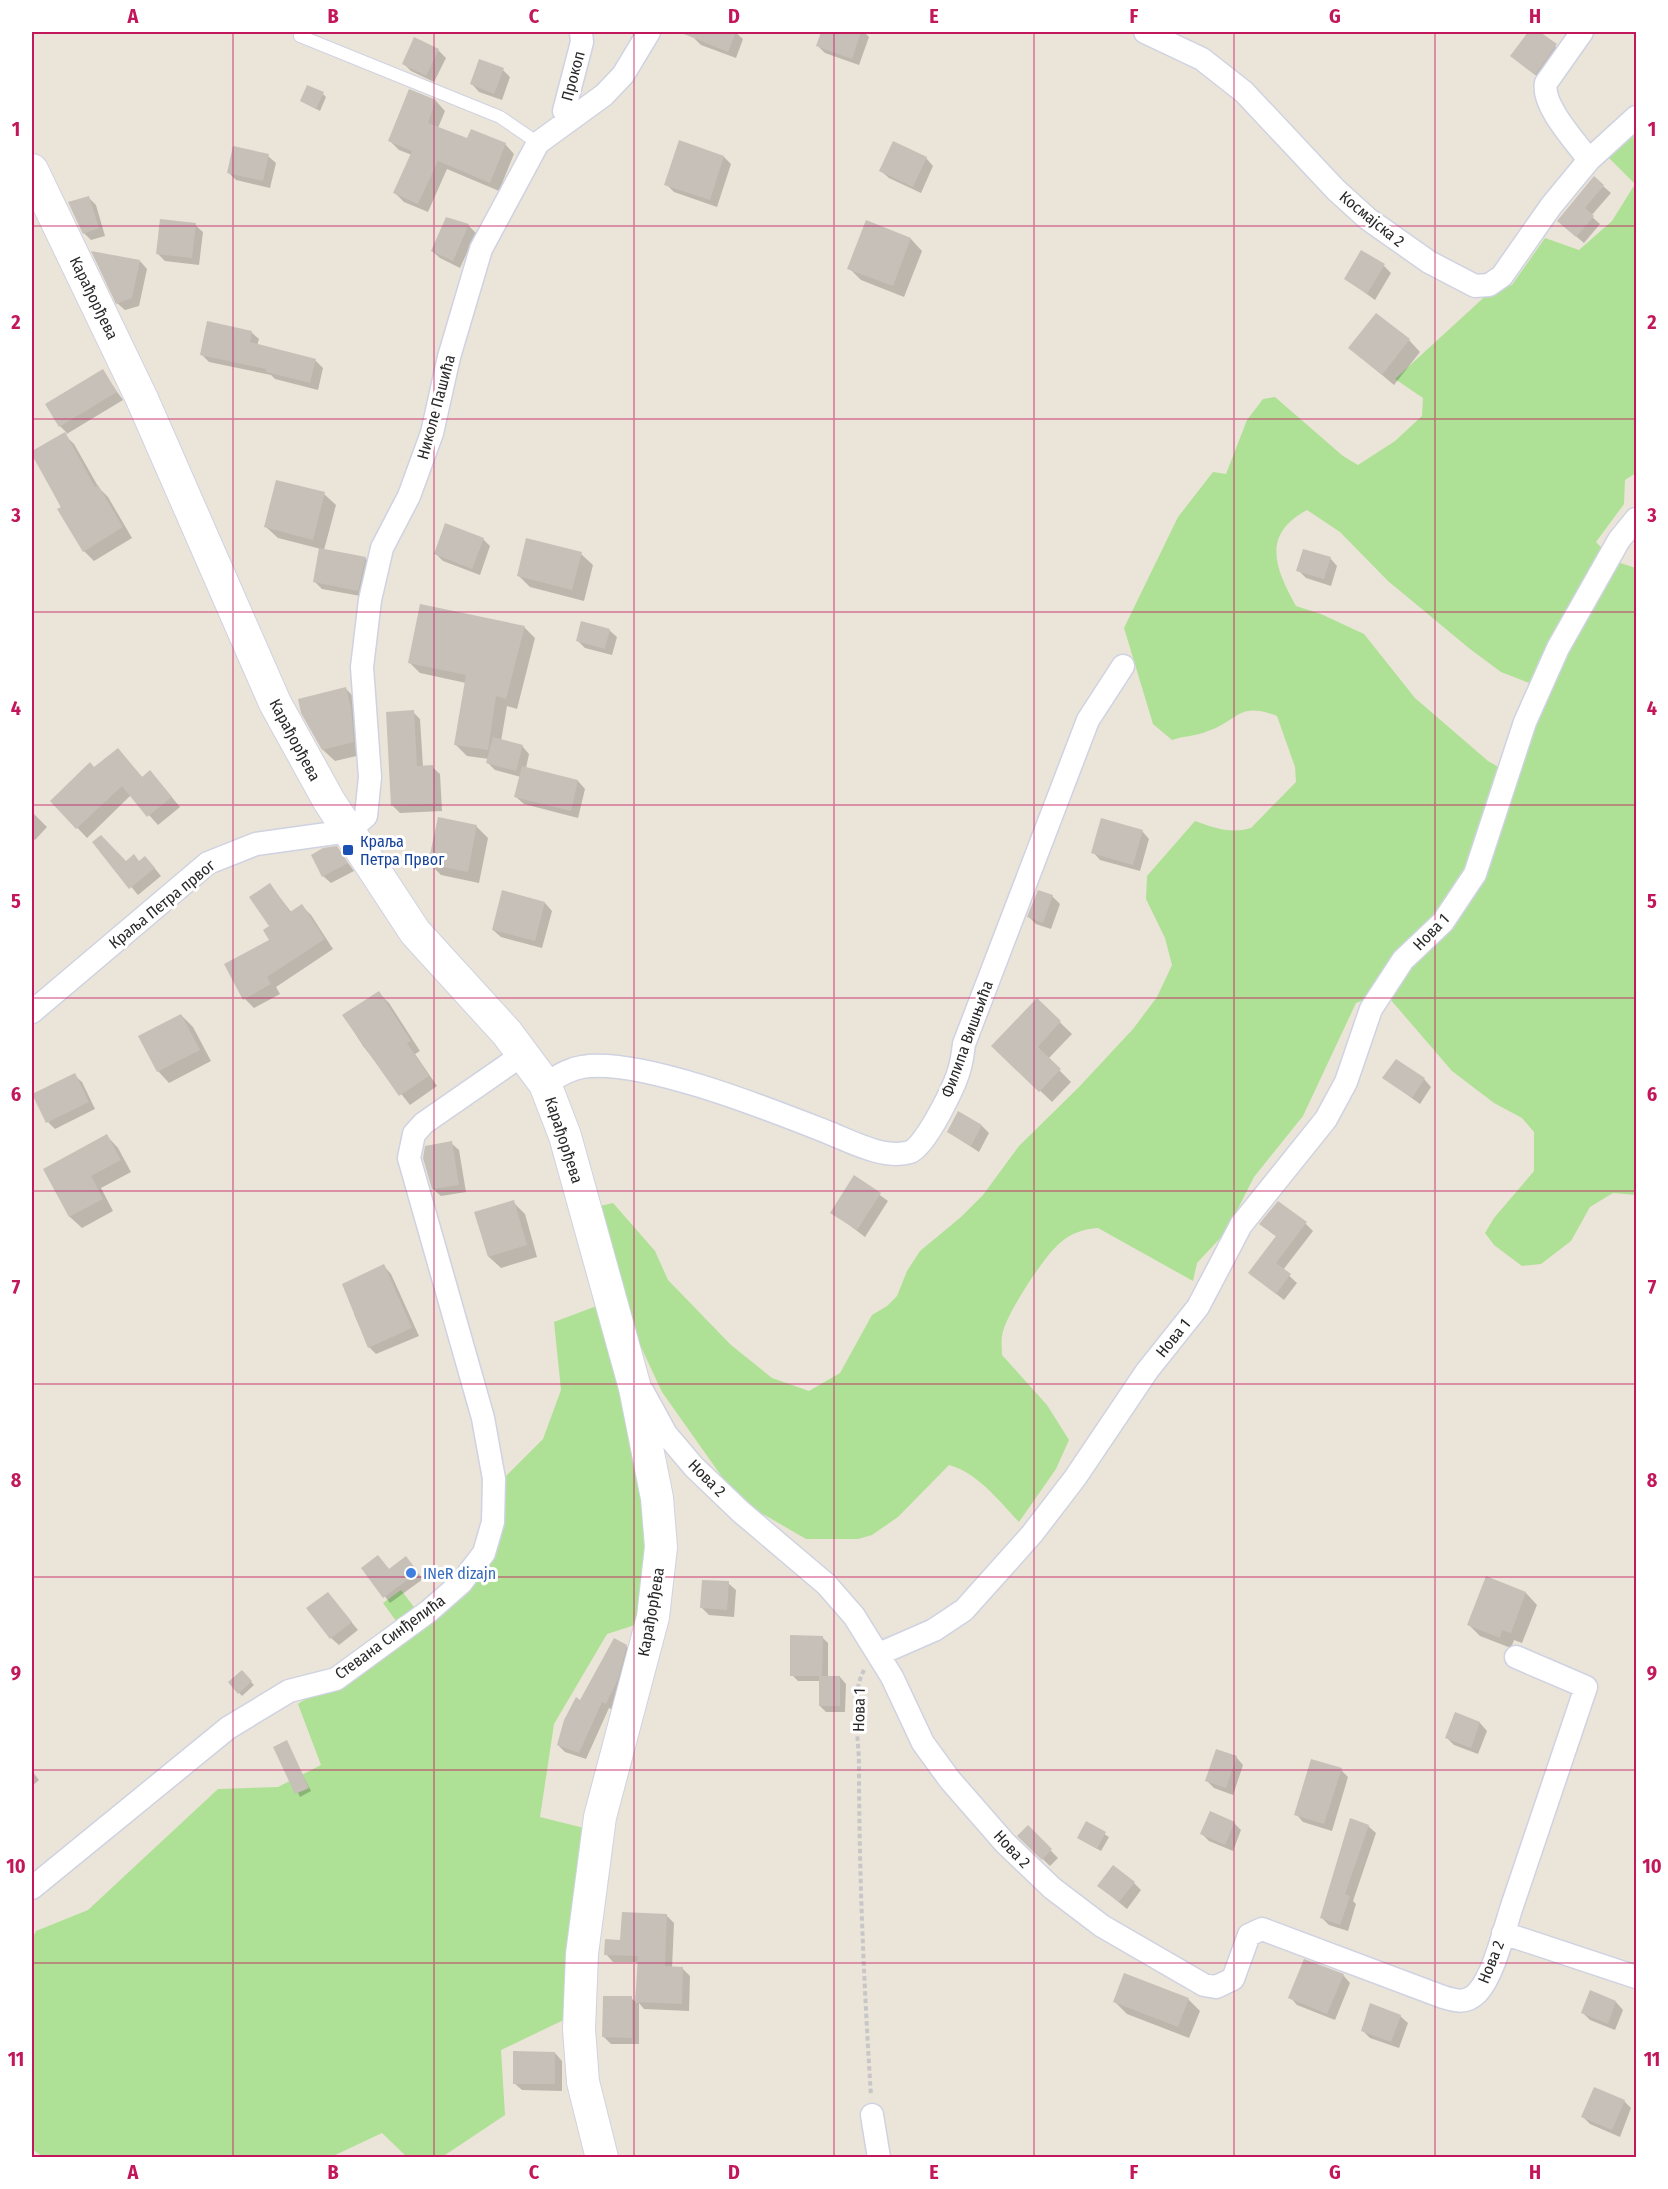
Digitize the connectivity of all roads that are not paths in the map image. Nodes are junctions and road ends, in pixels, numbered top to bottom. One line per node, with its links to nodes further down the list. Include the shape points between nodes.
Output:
1 (580, 32): 7 (street, Прокоп, via 582,42 564,111)
2 (649, 32): 7 (street, Николе Пашића, via 623,75 604,95)
3 (1145, 32): 9 (street, Космајска 2, via 1202,59 1244,92 1368,219 1429,262 1475,286 1489,285 1502,276)
4 (1582, 32): 9 (street, via 1544,91 1548,104)
5 (300, 36): 8 (lane, via 490,112)
6 (1636, 117): 9 (street, Космајска 2)
7 (568, 120): 8 (street, Николе Пашића)
8 (538, 143): 13 (street, Николе Пашића, via 482,249 449,357 432,433 409,496 382,548 370,600 362,667 369,806 366,816)
9 (1589, 160)
10 (32, 170): 13 (street, Карађорђева, via 142,399 274,703)
11 (1636, 519): 18 (street, Нова 1, via 1618,540 1558,648 1525,722 1475,874 1443,922 1402,960 1371,1009 1346,1082 1326,1119 1241,1225 1198,1307 1147,1371 1032,1534 964,1610 934,1630)
12 (1122, 666): 16 (street, Филипа Вишњића, via 1088,720 967,1035 960,1069 918,1148 885,1153 762,1106 619,1067 581,1066)
13 (349, 831): 14 (street, Краља Петра првог, via 256,844 208,863); 15 (street, Карађорђева, via 415,932 507,1033)
14 (32, 1012)
15 (522, 1055): 16 (street, Карађорђева); 20 (street, Стевана Синђелића, via 424,1123 414,1134 409,1158 483,1418 494,1479 493,1522 484,1553 461,1583 429,1611 336,1679 289,1691 228,1728)
16 (545, 1084): 17 (street, Карађорђева, via 565,1136)
17 (628, 1363): 18 (street, Нова 2, via 673,1442 741,1512 826,1584 854,1616); 24 (street, Карађорђева, via 657,1498 661,1547 653,1617 600,1817 582,1954 578,2018 583,2082)
18 (879, 1654): 21 (street, Нова 2, via 923,1743 1005,1843 1052,1888 1102,1926 1204,1985 1216,1987 1233,1979 1249,1935 1262,1929 1443,1997 1467,2000 1484,1984)
19 (1516, 1657): 21 (street, Нова 2, via 1586,1687)
20 (32, 1888)
21 (1503, 1933): 22 (street, Нова 2)
22 (1636, 1977)
23 (872, 2115): 25 (street)
24 (602, 2157)
25 (879, 2157)

